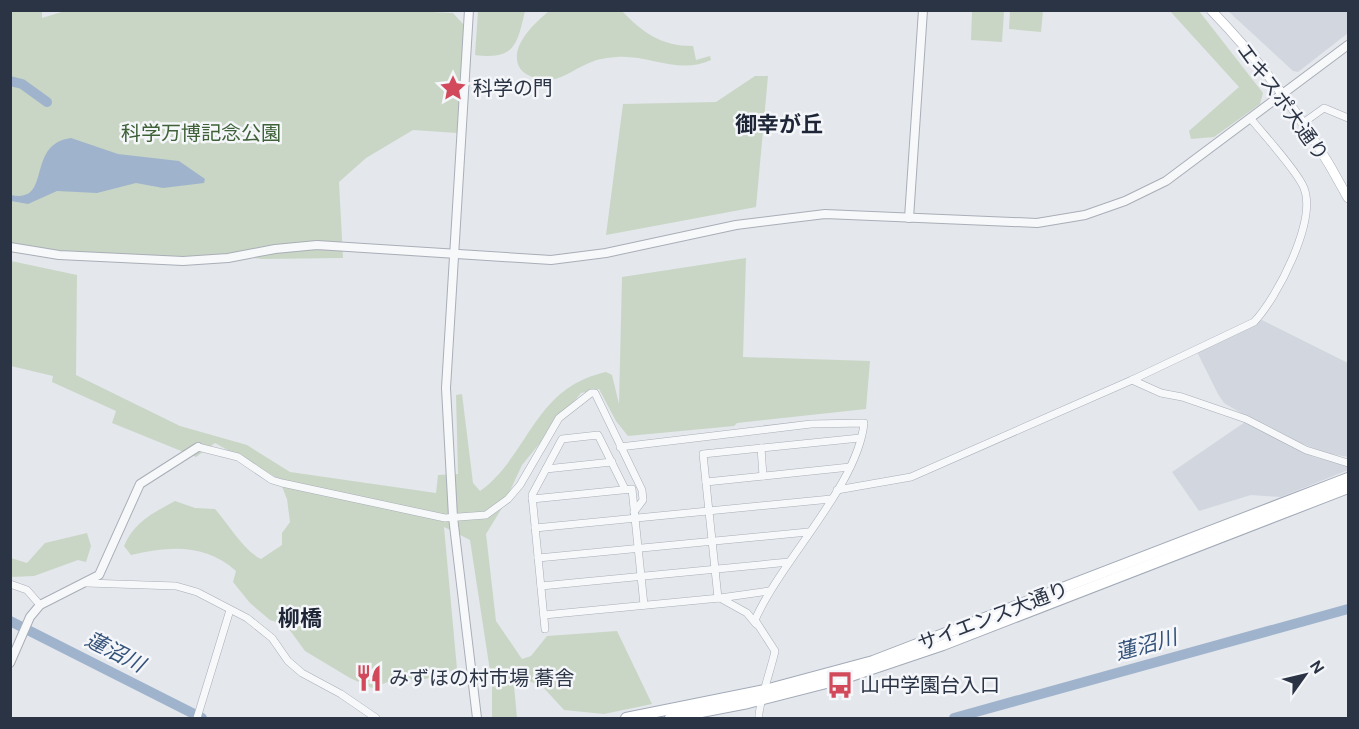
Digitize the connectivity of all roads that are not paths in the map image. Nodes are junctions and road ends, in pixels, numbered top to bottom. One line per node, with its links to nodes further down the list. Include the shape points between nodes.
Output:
1 (469, 10): 12 (street)
2 (922, 10): 10 (street)
3 (1211, 10): 5 (main road, エキスポ大通り)
4 (1348, 45): 5 (street)
5 (1283, 96): 7 (street); 8 (main road, エキスポ大通り)
6 (1348, 118): 8 (street, via 1324,108)
7 (1251, 119): 10 (street, via 1166,181 1085,215 1036,223); 13 (street, via 1305,190 1306,224 1296,251 1263,313 1254,322)
8 (1303, 123): 9 (main road, エキスポ大通り)
9 (1348, 198)
10 (909, 218): 12 (street, via 825,214 778,219 562,259)
11 (10, 247): 12 (street, via 60,255 183,261 317,245)
12 (453, 256): 32 (street, via 446,388)
13 (1132, 380): 19 (street, via 1246,419 1306,450); 27 (street, via 911,477)
14 (860, 438): 16 (street, via 864,423 811,424); 17 (street); 20 (street)
15 (198, 447): 32 (street, via 238,457 282,483); 41 (street, via 141,484 106,566)
16 (620, 447): 31 (street, via 643,494); 32 (street, via 595,393 591,393 559,418 508,499 486,515)
17 (761, 448): 22 (street); 24 (street, via 703,454)
18 (612, 462): 21 (street); 21 (street, via 598,435 562,439); 26 (street)
19 (1348, 463)
20 (850, 467): 22 (street); 27 (street)
21 (546, 469): 28 (street)
22 (763, 476): 24 (street)
23 (1348, 478): 53 (main road, サイエンス大通り, via 926,642)
24 (706, 482): 30 (street)
25 (1348, 488): 53 (main road, サイエンス大通り, via 943,645 842,679)
26 (626, 489): 28 (street); 31 (street, via 632,489)
27 (837, 490): 29 (street)
28 (532, 499): 33 (street)
29 (831, 499): 30 (street); 34 (street)
30 (709, 511): 31 (street); 35 (street)
31 (635, 515): 33 (street); 36 (street)
32 (453, 518): 56 (street)
33 (535, 528): 37 (street)
34 (808, 532): 35 (street); 38 (street)
35 (712, 541): 36 (street); 39 (street)
36 (638, 549): 37 (street); 40 (street)
37 (538, 558): 43 (street)
38 (789, 562): 39 (street); 44 (street)
39 (715, 569): 40 (street); 45 (street)
40 (641, 576): 43 (street); 47 (street)
41 (87, 583): 46 (street); 48 (street, via 176,586 197,592)
42 (10, 584): 46 (street, via 27,590)
43 (541, 586): 49 (street)
44 (769, 591): 45 (street); 50 (street)
45 (719, 598): 47 (street); 50 (street, via 747,614)
46 (39, 605): 52 (street)
47 (644, 605): 49 (street)
48 (230, 610): 54 (street); 55 (street, via 272,638 302,673)
49 (544, 615): 51 (street)
50 (756, 624): 53 (street, via 775,651)
51 (545, 629)
52 (10, 663)
53 (763, 695): 57 (main road, サイエンス大通り); 58 (main road, サイエンス大通り); 59 (street)
54 (197, 718)
55 (376, 718)
56 (477, 718)
57 (626, 718)
58 (670, 718)
59 (759, 718)

